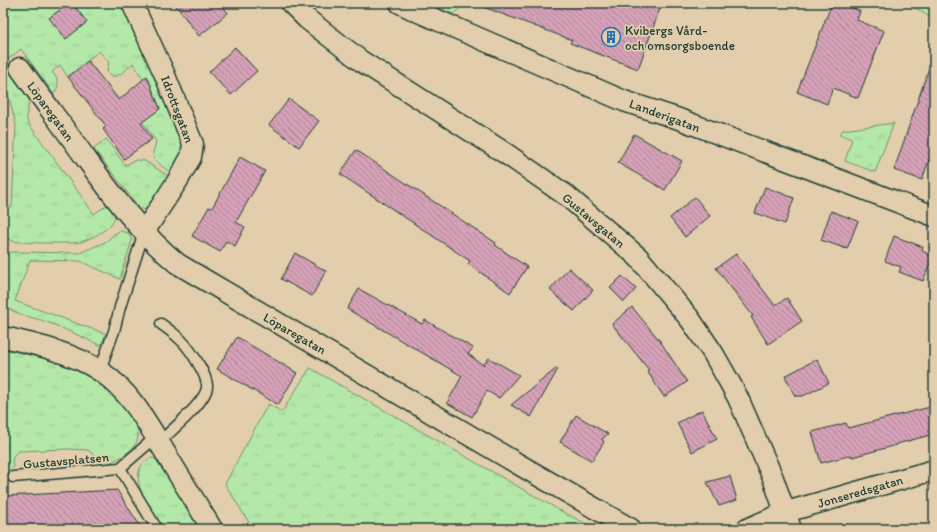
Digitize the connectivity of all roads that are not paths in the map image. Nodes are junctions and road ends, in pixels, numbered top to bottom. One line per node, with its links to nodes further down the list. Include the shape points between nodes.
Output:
1 (132, 3): 6 (street, Idrottsgatan, via 193,144 191,157)
2 (291, 3): 14 (street, Gustavsgatan, via 361,62 505,153 567,196 638,257 690,319 713,353 738,398 774,478)
3 (400, 3): 5 (street, Landerigatan, via 624,101 679,119)
4 (20, 68): 6 (street, Löparegatan, via 109,190)
5 (934, 216)
6 (144, 232): 9 (lane); 17 (street, Löparegatan, via 160,250 178,264)
7 (161, 324): 10 (lane, via 182,341 206,376 207,387 193,409)
8 (3, 337): 9 (street, via 51,350)
9 (100, 370): 10 (street, via 133,402)
10 (157, 439): 11 (lane); 16 (street)
11 (120, 468): 13 (lane, Gustavsplatsen); 15 (lane)
12 (934, 470): 14 (street, Jonseredsgatan)
13 (13, 477)
14 (788, 521): 18 (street)
15 (157, 529)
16 (212, 529)
17 (631, 529)
18 (748, 529)

